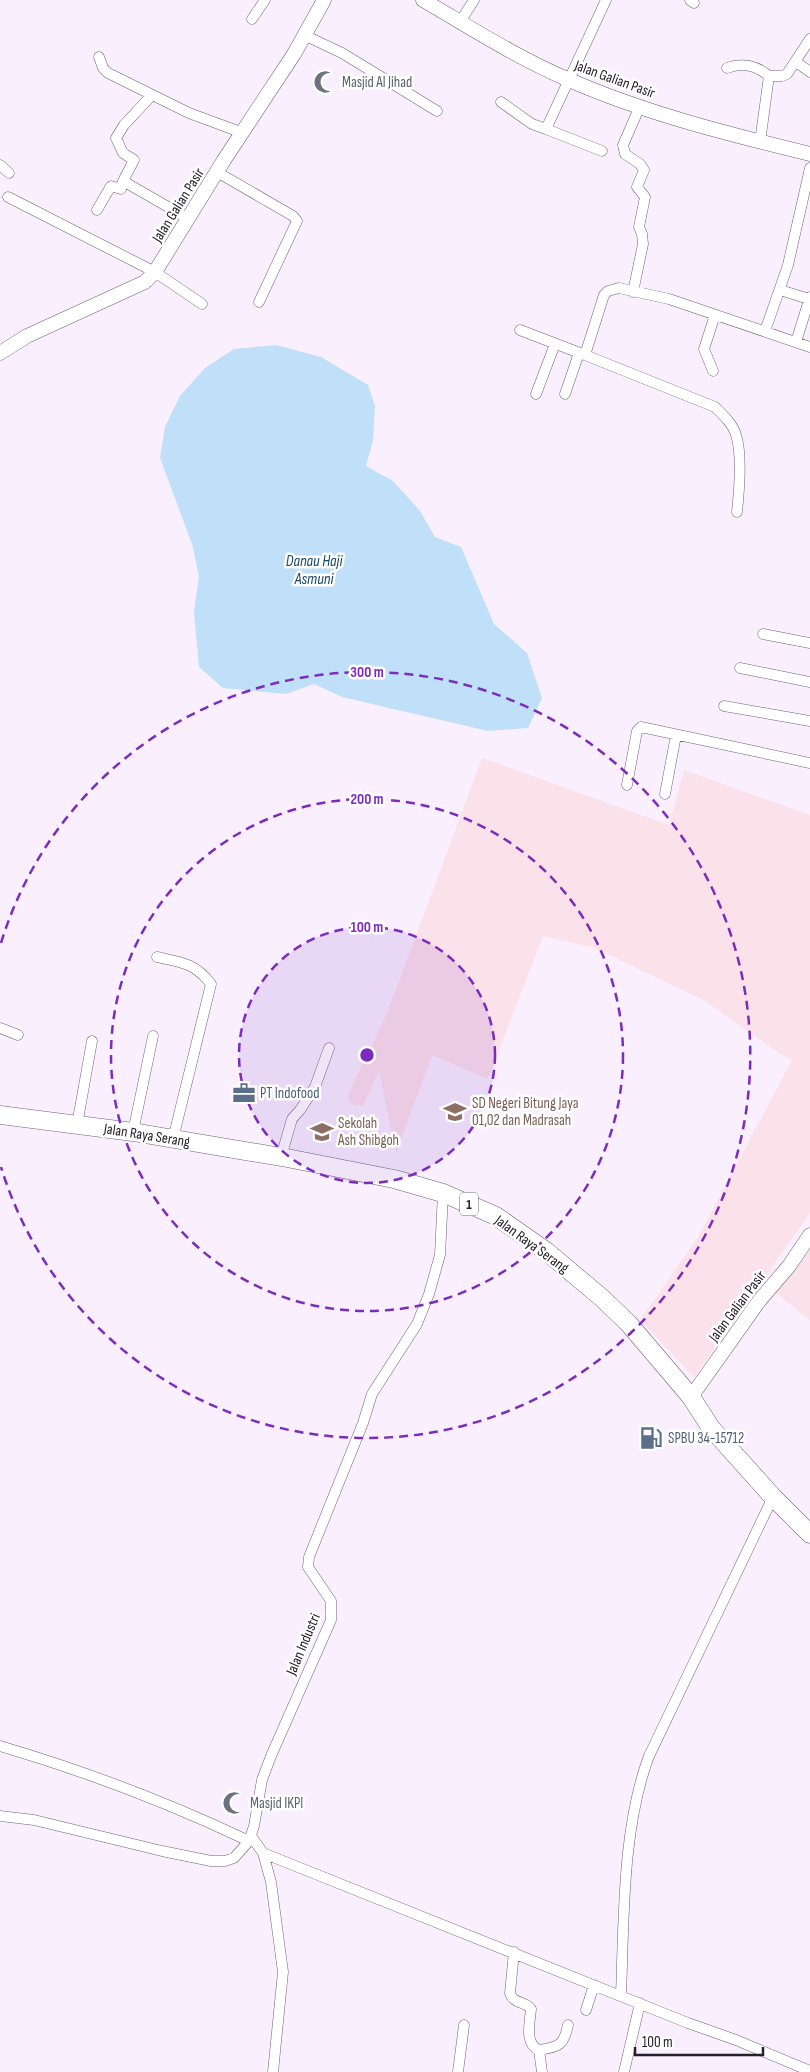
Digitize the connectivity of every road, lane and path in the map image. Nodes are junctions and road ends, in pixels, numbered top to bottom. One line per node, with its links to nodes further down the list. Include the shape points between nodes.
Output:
1 (265, 0): 6 (street)
2 (423, 0): 7 (street, Jalan Galian Pasir)
3 (474, 0): 7 (street)
4 (606, 0): 15 (street)
5 (320, 2): 8 (street, Jalan Galian Pasir)
6 (252, 19)
7 (460, 22): 15 (street, Jalan Galian Pasir, via 513,53)
8 (304, 35): 19 (street, via 342,53); 21 (street, Jalan Galian Pasir)
9 (810, 39): 11 (street)
10 (99, 57): 16 (street, via 108,73)
11 (796, 62): 13 (street); 14 (street, via 782,76)
12 (727, 68): 14 (street, via 744,64)
13 (810, 72)
14 (769, 76): 22 (street)
15 (568, 79): 18 (street, Jalan Galian Pasir); 20 (street)
16 (152, 95): 21 (street); 29 (street, via 116,138 123,153 134,160)
17 (501, 102): 20 (street, via 532,124)
18 (640, 106): 22 (street, Jalan Galian Pasir); 35 (street, via 624,145 625,154 644,170 637,187 645,202 639,227 643,244)
19 (436, 111)
20 (546, 129): 23 (street)
21 (243, 133): 27 (street, Jalan Galian Pasir)
22 (760, 142): 24 (street, Jalan Galian Pasir)
23 (602, 151)
24 (810, 154)
25 (0, 165): 28 (street)
26 (810, 168): 34 (street)
27 (216, 172): 32 (street, Jalan Galian Pasir); 37 (street, via 297,221)
28 (10, 173)
29 (123, 181): 31 (street, via 121,189 111,186); 32 (street)
30 (8, 197): 33 (street)
31 (97, 210)
32 (189, 219): 33 (street, Jalan Galian Pasir)
33 (155, 272): 38 (street); 45 (street, Jalan Galian Pasir, via 145,282 27,336)
34 (780, 290): 36 (street); 41 (street)
35 (633, 292): 39 (street); 46 (street, via 618,288 604,295)
36 (809, 298): 42 (street)
37 (259, 302)
38 (202, 304)
39 (715, 315): 41 (street); 47 (street, via 704,349)
40 (520, 330): 43 (street)
41 (765, 331): 42 (street)
42 (796, 342): 44 (street)
43 (555, 344): 46 (street); 48 (street)
44 (810, 347)
45 (0, 353)
46 (582, 354): 49 (street); 50 (street, via 722,413 736,435 740,475)
47 (713, 371)
48 (536, 394)
49 (565, 394)
50 (737, 512)
51 (763, 634): 52 (street)
52 (810, 643)
53 (740, 668): 54 (street)
54 (810, 682)
55 (724, 706): 56 (street)
56 (810, 721)
57 (676, 735): 58 (street); 59 (street, via 638,729); 60 (street)
58 (810, 763)
59 (627, 785)
60 (665, 794)
61 (157, 956): 70 (street, via 188,964 201,971 211,984)
62 (0, 1028): 63 (street)
63 (18, 1035)
64 (153, 1036): 69 (street)
65 (92, 1041): 68 (street)
66 (329, 1048): 71 (street, via 315,1087 292,1118)
67 (0, 1115): 68 (highway, Jalan Raya Serang / 1)
68 (78, 1125): 69 (highway, Jalan Raya Serang / 1)
69 (133, 1132): 70 (highway, Jalan Raya Serang / 1)
70 (173, 1139): 71 (highway, Jalan Raya Serang / 1)
71 (281, 1157): 72 (highway, Jalan Raya Serang / 1, via 394,1178)
72 (443, 1192): 74 (highway, Jalan Raya Serang / 1, via 496,1216 585,1282 629,1324); 79 (street, Jalan Industri, via 440,1255 423,1309 417,1324 372,1394 309,1557 308,1567 331,1602 331,1620 270,1756)
73 (810, 1235): 74 (street, Jalan Galian Pasir)
74 (691, 1397): 75 (highway, Jalan Raya Serang / 1, via 711,1428)
75 (773, 1497): 76 (highway, Jalan Raya Serang / 1); 83 (street, via 640,1779 625,1895)
76 (810, 1534)
77 (0, 1746): 79 (street, via 154,1800)
78 (0, 1816): 79 (street, via 34,1820 210,1861 225,1862 234,1858)
79 (250, 1839): 80 (street)
80 (263, 1853): 81 (street); 90 (street, via 273,1890 282,1972)
81 (514, 1952): 82 (street); 88 (street, via 511,1997 530,2007 529,2038)
82 (594, 1985): 83 (street); 85 (street)
83 (621, 1995): 84 (street)
84 (640, 2004): 89 (street); 93 (street)
85 (586, 2010)
86 (464, 2025): 91 (street)
87 (568, 2025): 88 (street, via 563,2042)
88 (539, 2050): 92 (street)
89 (810, 2071)
90 (273, 2072)
91 (458, 2072)
92 (542, 2072)
93 (624, 2072)

